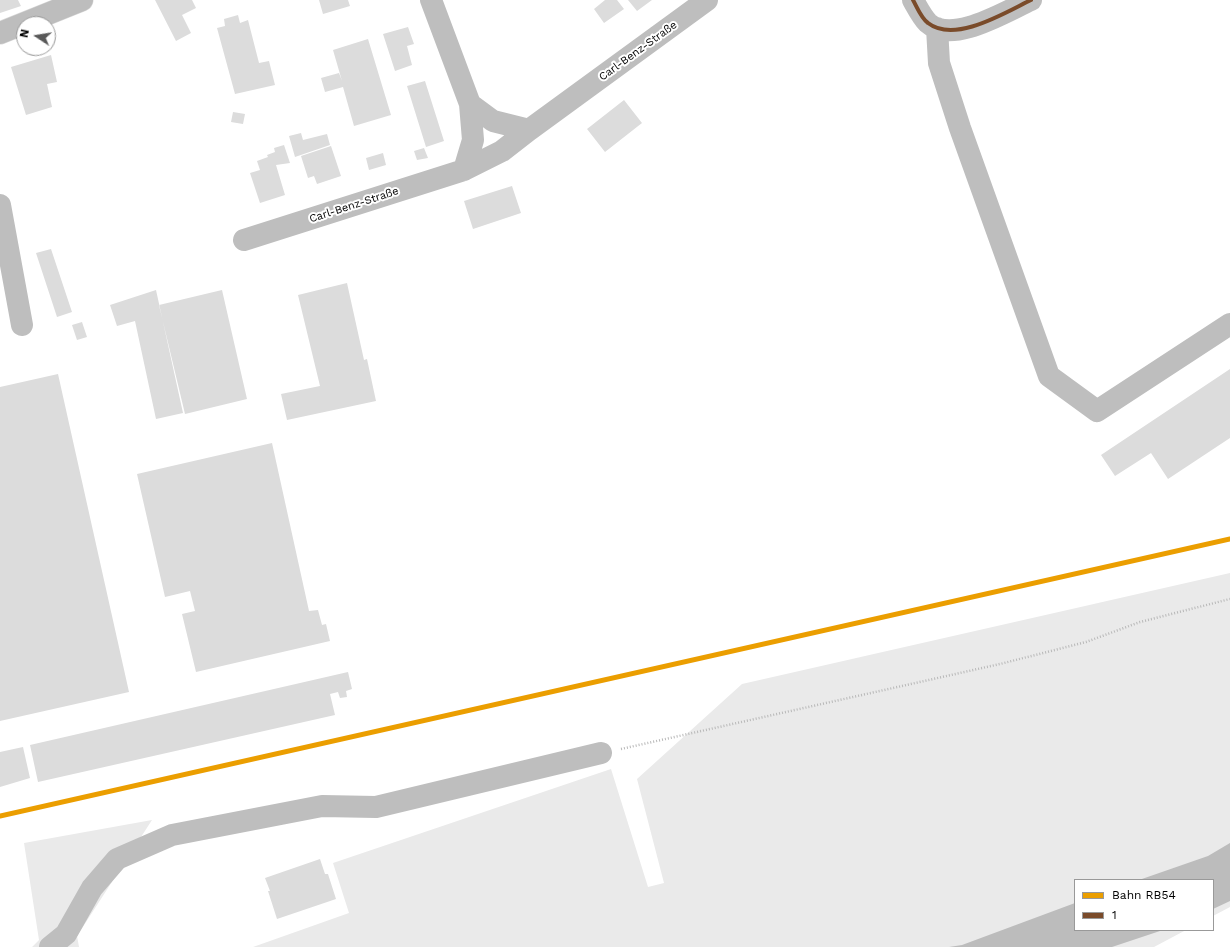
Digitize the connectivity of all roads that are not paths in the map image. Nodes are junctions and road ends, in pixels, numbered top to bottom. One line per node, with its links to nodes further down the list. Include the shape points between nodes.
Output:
1 (82, 0): 7 (main road)
2 (430, 0): 8 (street)
3 (708, 0): 9 (street, Carl-Benz-Straße)
4 (912, 0): 6 (street, via 928,23)
5 (1031, 0): 6 (street, via 976,25 962,29)
6 (938, 28): 13 (street, via 940,63 957,120 1049,376 1097,410)
7 (0, 32)
8 (470, 104): 9 (street, via 492,121); 10 (street, via 473,140)
9 (529, 130): 10 (street, Carl-Benz-Straße, via 502,151)
10 (464, 170): 12 (street, Carl-Benz-Straße)
11 (0, 205): 14 (street)
12 (244, 240)
13 (1230, 324)
14 (22, 325)
15 (601, 753): 16 (street, via 376,807 322,806 172,835 117,859 92,888 66,934)
16 (50, 947)

